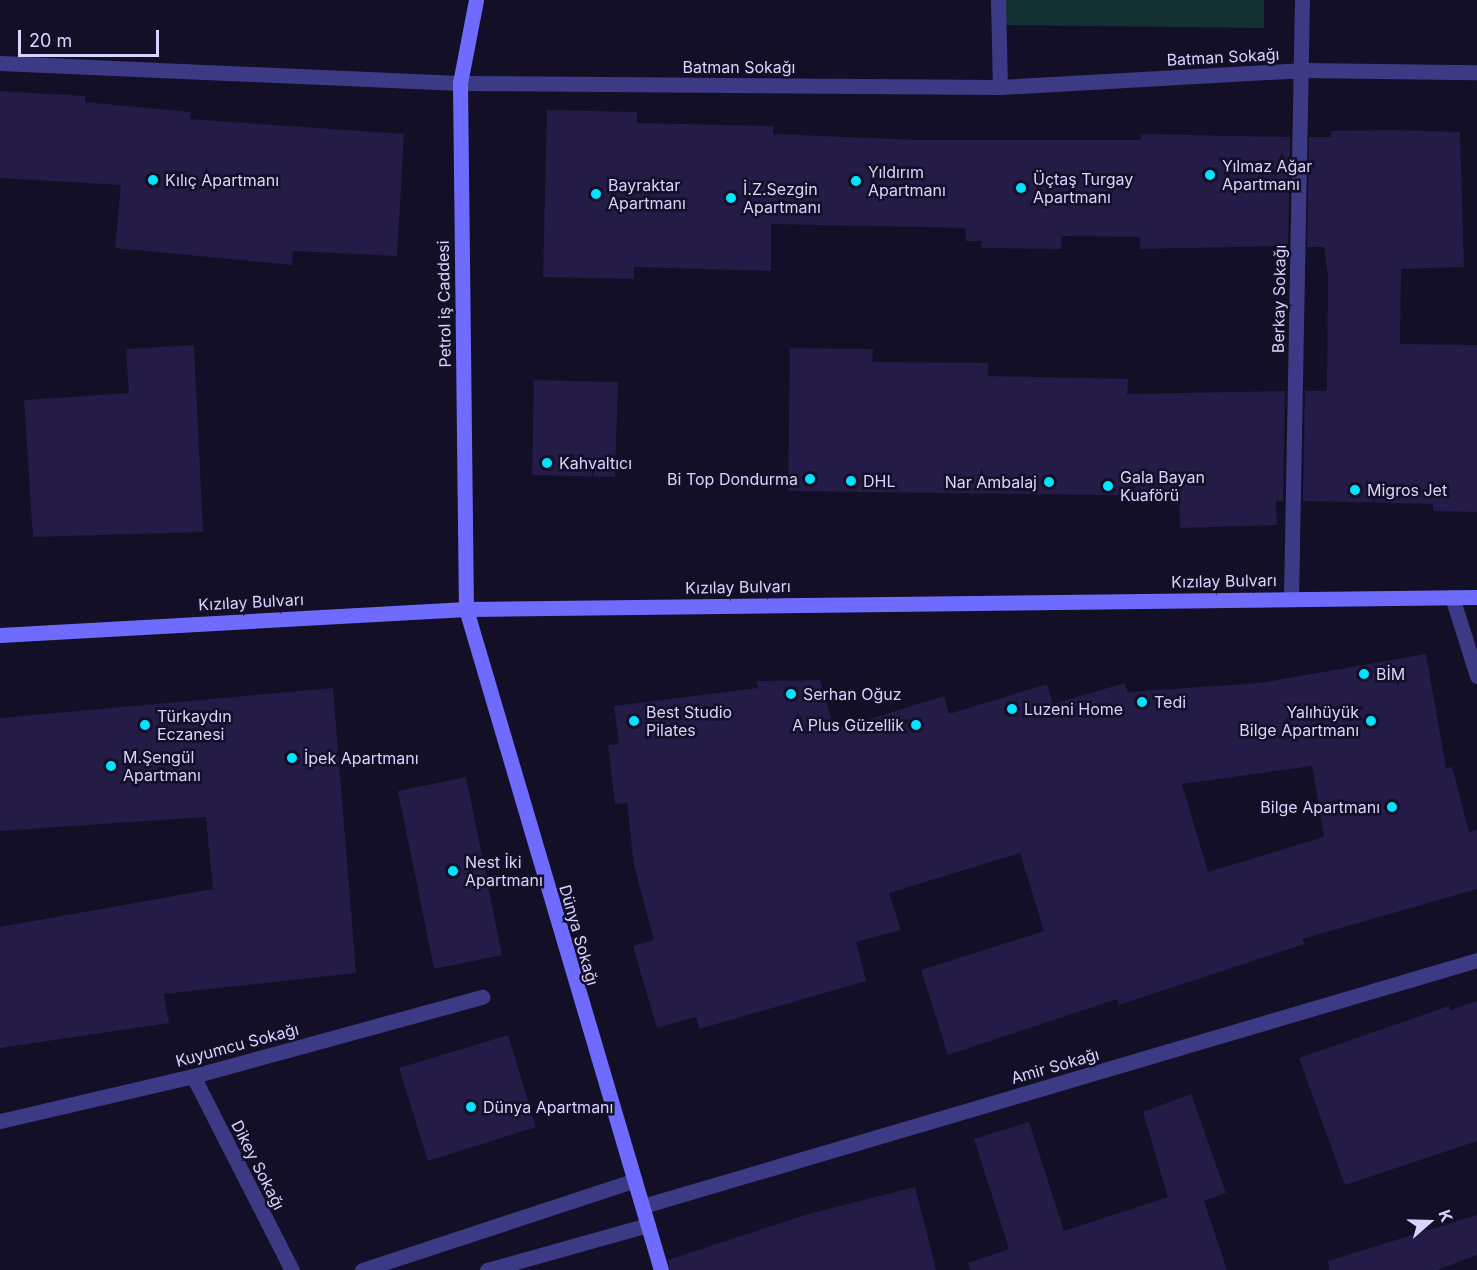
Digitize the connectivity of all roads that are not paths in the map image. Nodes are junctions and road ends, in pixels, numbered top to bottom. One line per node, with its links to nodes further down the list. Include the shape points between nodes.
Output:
1 (476, 0): 7 (street, Petrol iş Caddesi)
2 (998, 0): 8 (street)
3 (1302, 0): 5 (street, Berkay Sokağı)
4 (0, 63): 7 (street, Batman Sokağı)
5 (1302, 70): 6 (street, Batman Sokağı); 8 (street, Batman Sokağı); 11 (street, Berkay Sokağı)
6 (1477, 72)
7 (460, 83): 8 (street, Batman Sokağı); 12 (street, Petrol iş Caddesi)
8 (1000, 87)
9 (1452, 597): 10 (street, Kızılay Bulvarı); 11 (street, Kızılay Bulvarı); 14 (street)
10 (1477, 597)
11 (1292, 598): 12 (street, Kızılay Bulvarı)
12 (466, 609): 13 (street, Kızılay Bulvarı); 19 (street, Dünya Sokağı)
13 (0, 635)
14 (1477, 676)
15 (1477, 960): 20 (street, Amir Sokağı)
16 (482, 997): 17 (street, Kuyumcu Sokağı)
17 (193, 1076): 18 (street, Kuyumcu Sokağı); 22 (street, Dikey Sokağı)
18 (0, 1121)
19 (635, 1180): 20 (street, Dünya Sokağı); 23 (street)
20 (643, 1206): 21 (street, Dünya Sokağı)
21 (648, 1225): 24 (street); 25 (street, Dünya Sokağı)
22 (292, 1270)
23 (362, 1270)
24 (487, 1270)
25 (661, 1270)

